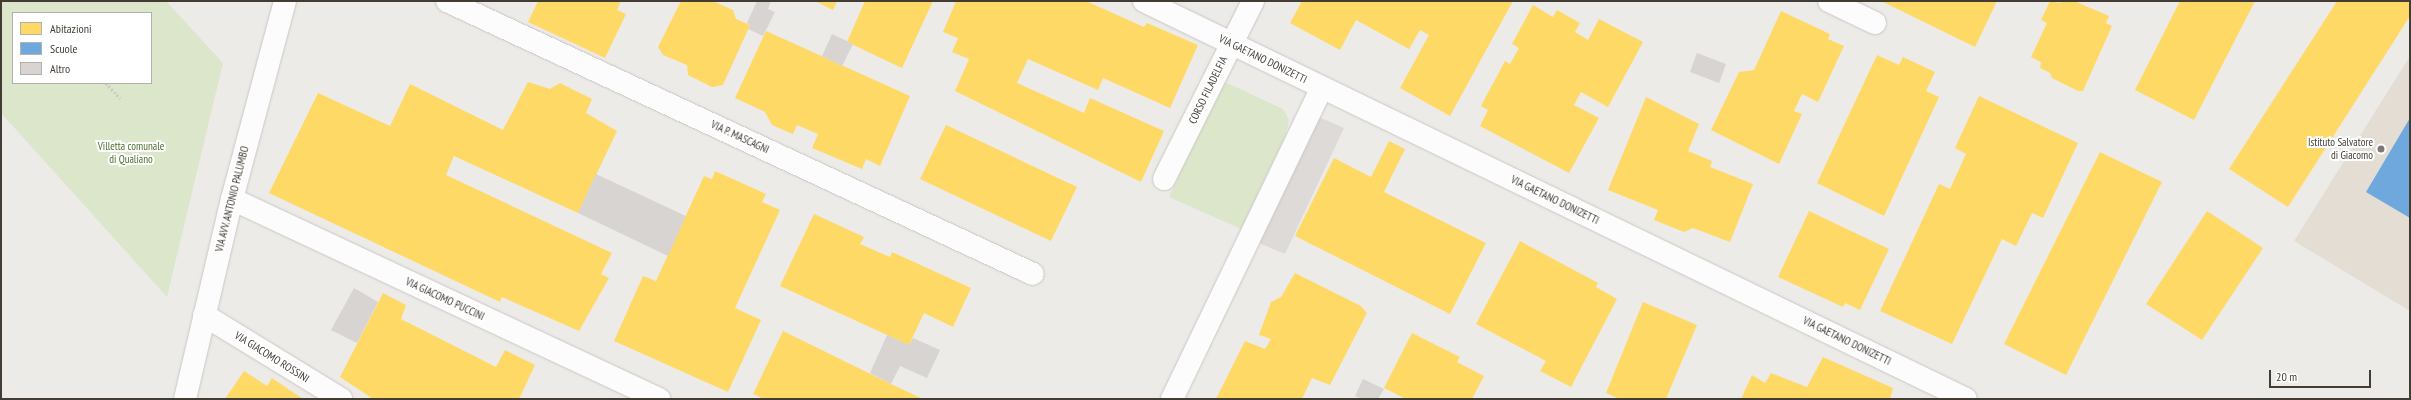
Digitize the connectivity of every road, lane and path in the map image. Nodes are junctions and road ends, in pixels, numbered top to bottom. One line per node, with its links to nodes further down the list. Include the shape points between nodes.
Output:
1 (285, 1): 12 (street, VIA AVV. ANTONIO PALUMBO)
2 (447, 1): 13 (street, VIA P. MASCAGNI)
3 (1144, 1): 7 (street, VIA GAETANO DONIZETTI)
4 (1253, 1): 7 (street, CORSO FILADELFIA)
5 (1829, 1): 6 (street)
6 (1875, 23)
7 (1230, 44): 9 (street, VIA GAETANO DONIZETTI); 11 (street, CORSO FILADELFIA)
8 (107, 84): 10 (path)
9 (1322, 88): 18 (street); 19 (street, VIA GAETANO DONIZETTI)
10 (120, 98)
11 (1164, 179)
12 (232, 199): 14 (street, VIA AVV. ANTONIO PALUMBO); 17 (street, VIA GIACOMO PUCCINI)
13 (1033, 274)
14 (204, 315): 15 (street, VIA AVV. ANTONIO PALUMBO); 16 (street, VIA GIACOMO ROSSINI)
15 (185, 399)
16 (341, 399)
17 (659, 399)
18 (1172, 399)
19 (1966, 399)

